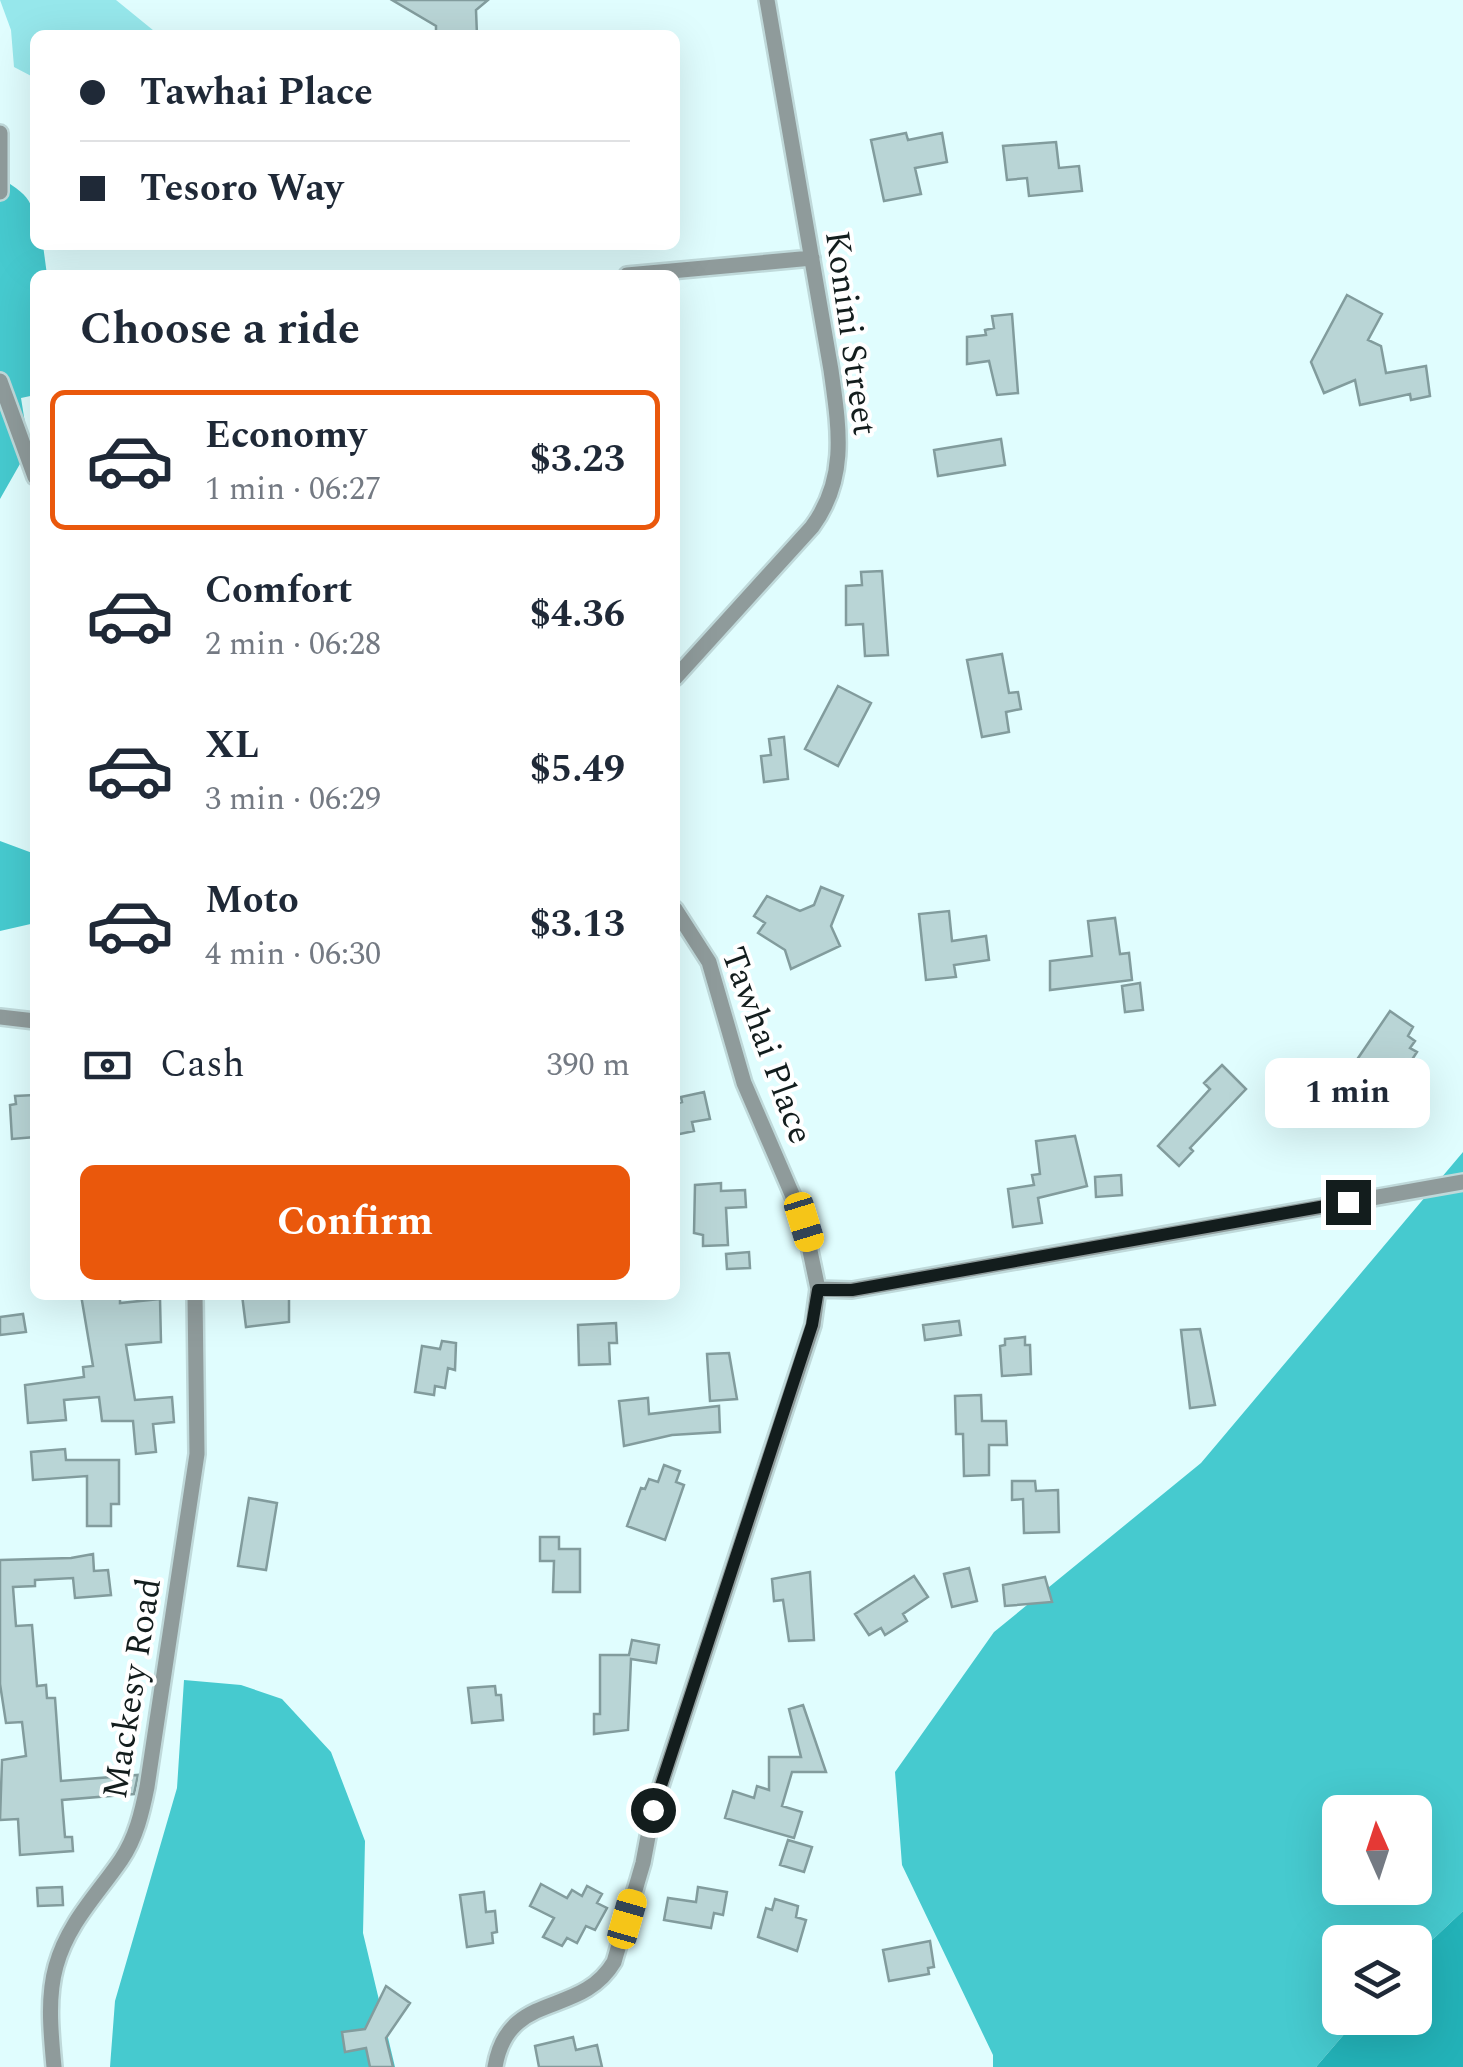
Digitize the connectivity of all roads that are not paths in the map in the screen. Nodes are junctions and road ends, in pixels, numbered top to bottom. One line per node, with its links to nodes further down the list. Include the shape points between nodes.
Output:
1 (767, 0): 4 (street, Konini Street)
2 (0, 132): 3 (street)
3 (0, 192)
4 (812, 258): 5 (street); 8 (street, Konini Street, via 839,424 834,490 792,550)
5 (680, 270)
6 (0, 381): 7 (street)
7 (30, 463)
8 (680, 673)
9 (680, 917): 13 (street, Tawhai Place, via 709,962 744,1083 804,1222)
10 (0, 1017): 11 (street)
11 (30, 1020)
12 (1463, 1182): 13 (street, via 852,1290)
13 (818, 1290): 16 (street, Tawhai Place, via 661,1784 614,1962 582,1994 514,2023)
14 (195, 1300): 15 (street, Mackesy Road, via 197,1454 147,1787 123,1858 80,1913 56,1964)
15 (54, 2067)
16 (495, 2067)

